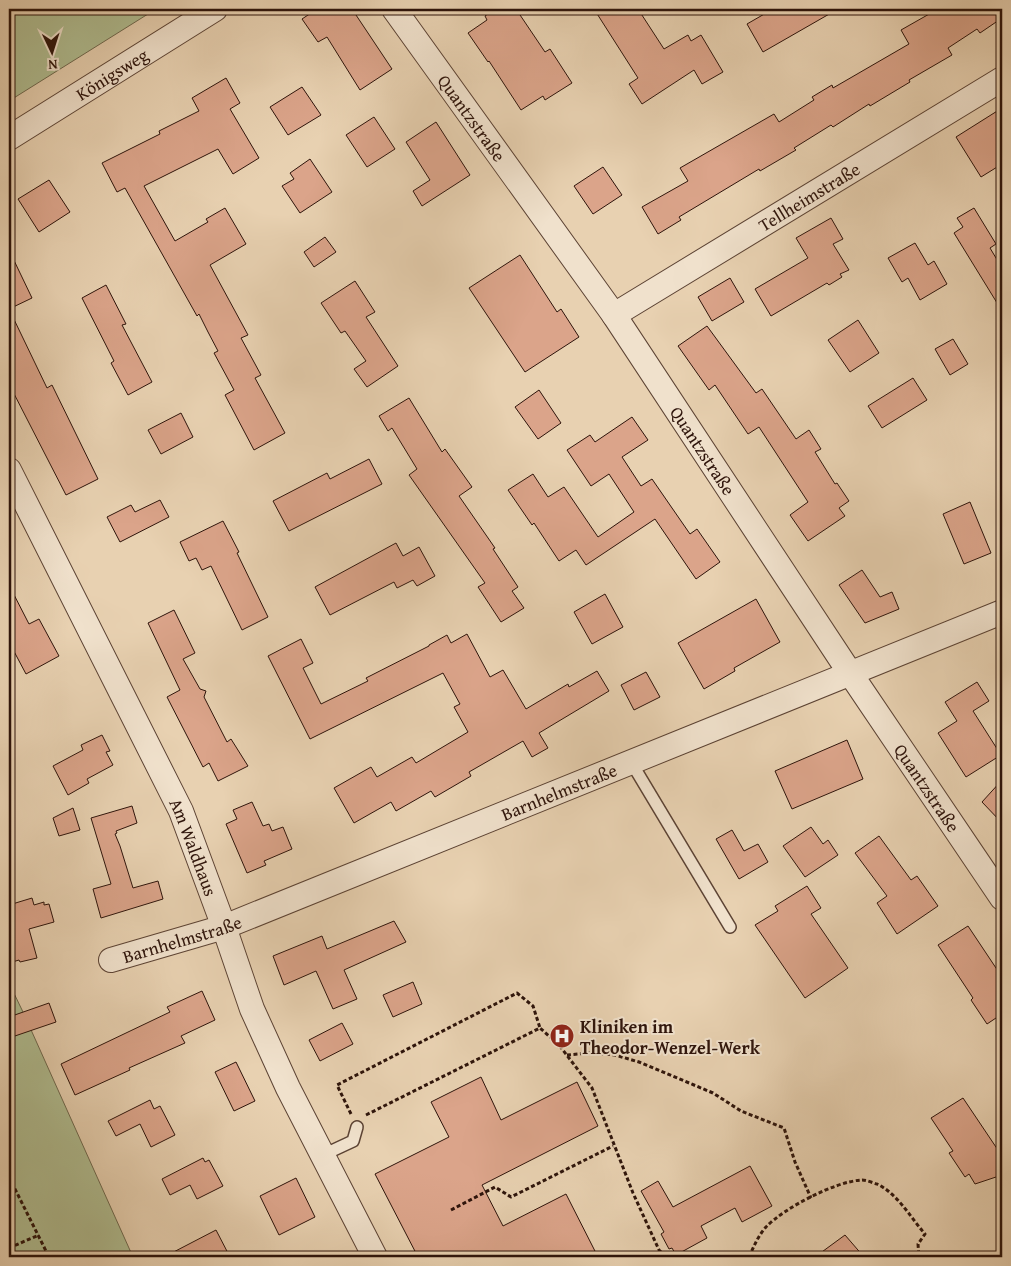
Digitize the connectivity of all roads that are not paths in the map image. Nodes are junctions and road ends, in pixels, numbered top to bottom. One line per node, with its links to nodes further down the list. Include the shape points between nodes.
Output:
1 (215, 9): 4 (street, Königsweg)
2 (394, 9): 5 (street, Quantzstraße)
3 (1002, 79): 5 (street, Tellheimstraße)
4 (9, 138)
5 (614, 315): 8 (street, Quantzstraße)
6 (9, 470): 11 (street, Am Waldhaus, via 181,811)
7 (1002, 612): 8 (street, Barnhelmstraße)
8 (850, 673): 9 (street, Barnhelmstraße); 10 (street, Quantzstraße)
9 (631, 762): 11 (street, Barnhelmstraße); 12 (lane)
10 (1002, 898)
11 (224, 927): 13 (street, Barnhelmstraße); 15 (street, Am Waldhaus, via 252,1009)
12 (730, 928)
13 (111, 960)
14 (356, 1124): 15 (lane, via 353,1141)
15 (323, 1155): 16 (street, Am Waldhaus)
16 (375, 1257)

